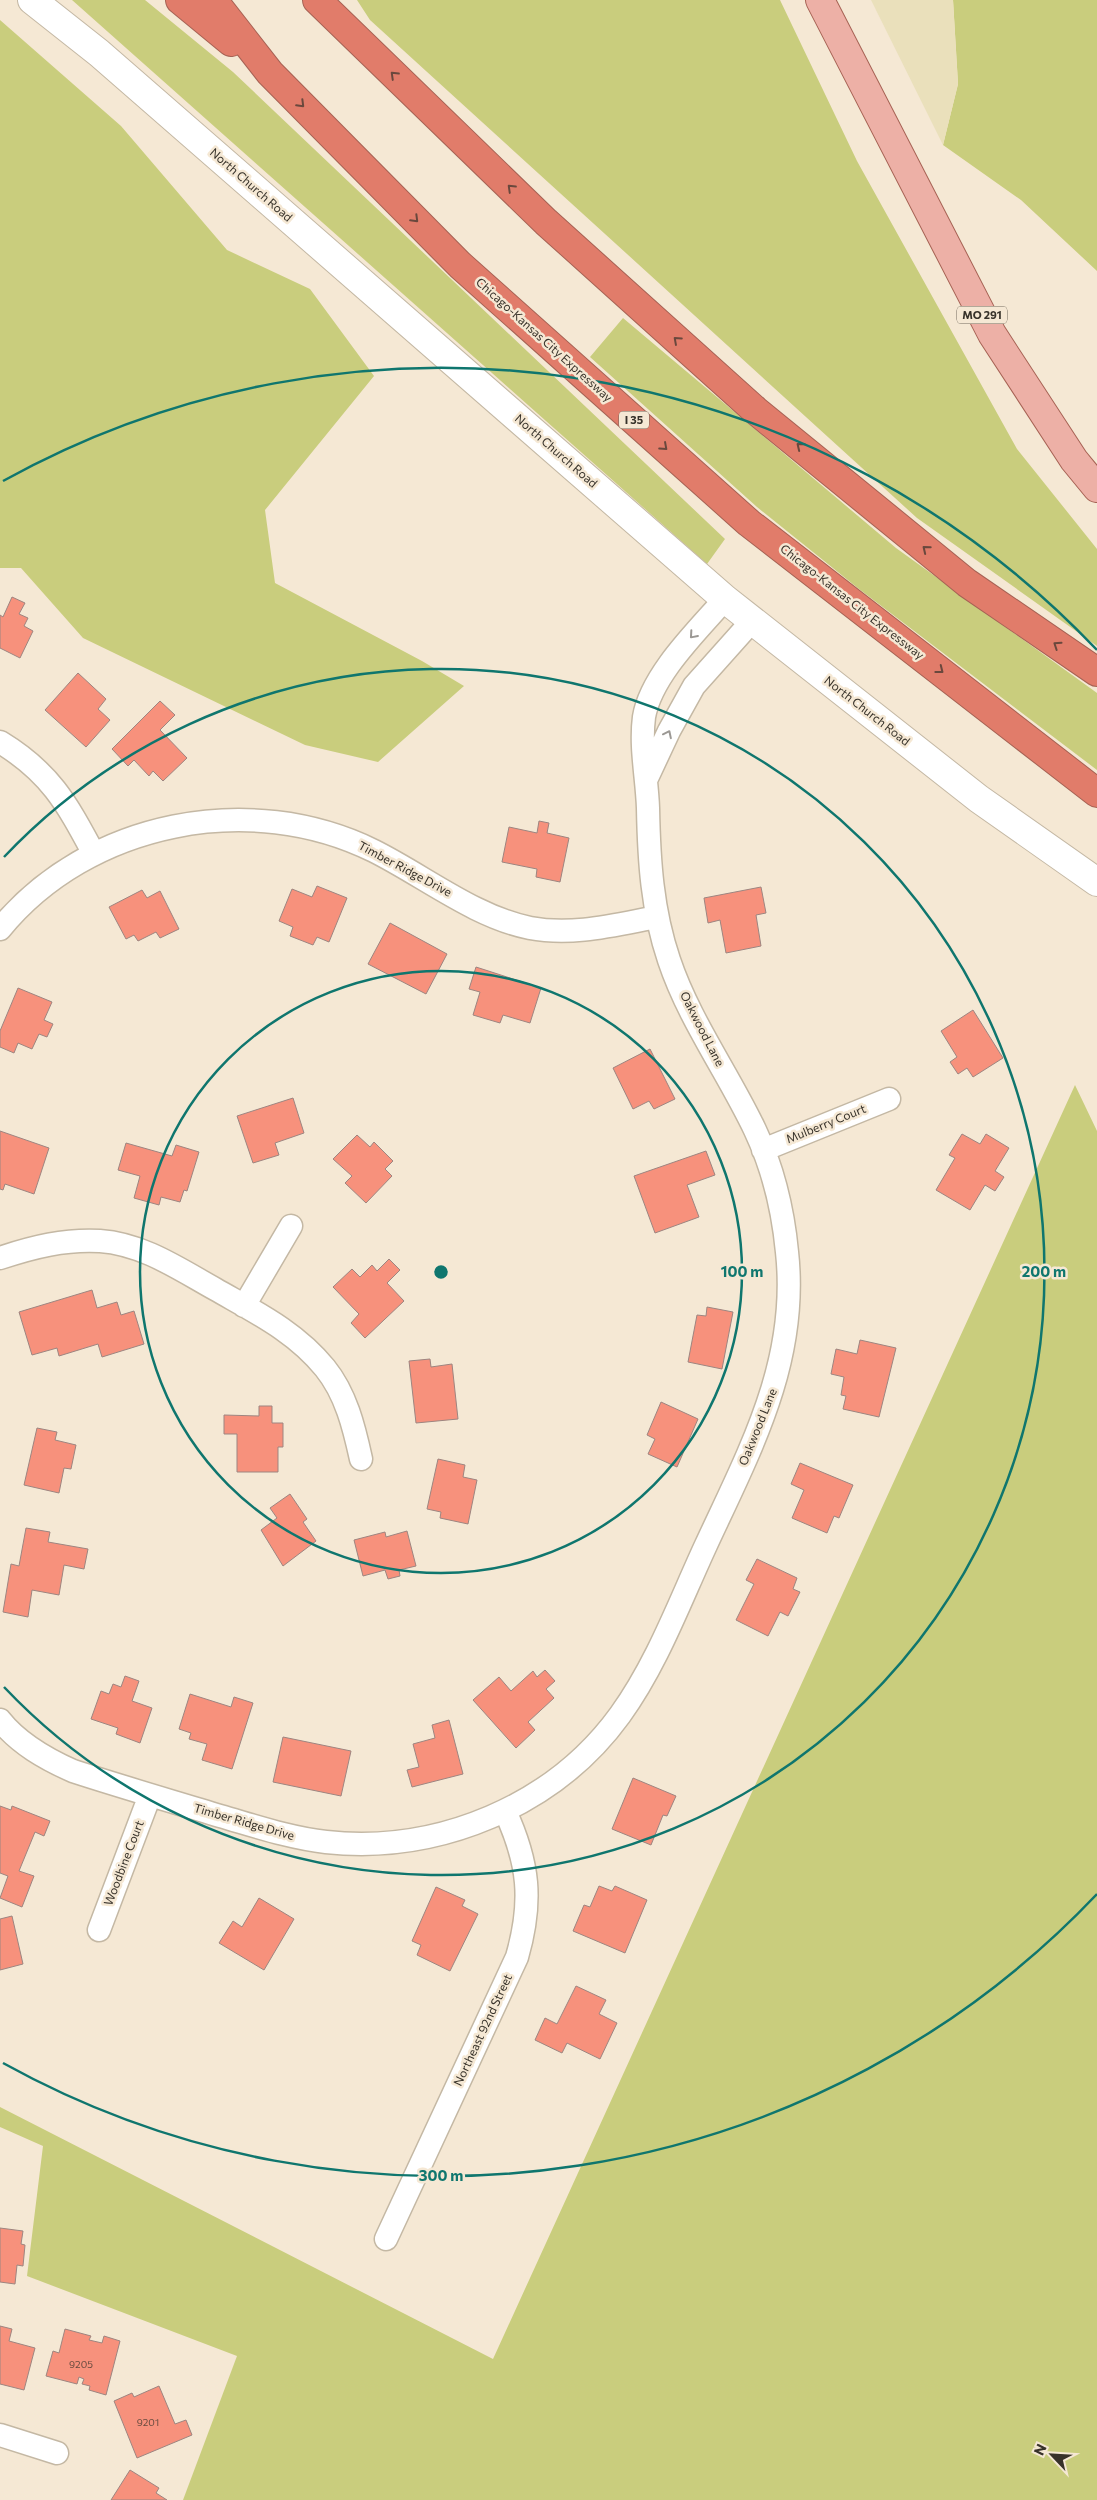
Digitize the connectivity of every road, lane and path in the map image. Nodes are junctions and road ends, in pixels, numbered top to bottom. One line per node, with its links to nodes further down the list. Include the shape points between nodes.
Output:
1 (32, 0): 8 (main road, North Church Road, via 99,53)
2 (180, 0): 6 (highway)
3 (213, 0): 6 (highway, Chicago-Kansas City Expressway / I 35)
4 (820, 0): 7 (main road, MO 291, via 992,334 1074,460)
5 (319, 1): 10 (highway, one-way to 5, via 967,583 755,410 546,222)
6 (270, 73): 13 (highway, Chicago-Kansas City Expressway / I 35, one-way to 13, via 460,265 749,522)
7 (1097, 488)
8 (725, 598): 9 (main road, North Church Road); 12 (street, Oakwood Lane, one-way to 12, via 678,654 658,683 644,713 642,748)
9 (752, 621): 12 (street, Oakwood Lane, one-way to 9, via 694,686); 15 (main road, North Church Road, via 979,799)
10 (1097, 672)
11 (0, 742): 14 (street, via 49,780 67,803)
12 (648, 778): 16 (street, Oakwood Lane, via 649,867)
13 (1097, 793)
14 (94, 854): 16 (street, Timber Ridge Drive, via 125,840 199,822 238,819 274,823 344,838 492,915 529,928 561,932 589,930); 17 (street, Timber Ridge Drive, via 32,896)
15 (1097, 882)
16 (657, 917): 19 (street, Oakwood Lane, via 669,961 687,1002)
17 (0, 929)
18 (889, 1099): 19 (street, Mulberry Court)
19 (763, 1150): 26 (street, Oakwood Lane, via 783,1220 789,1296 786,1335 765,1415 645,1677 620,1715 571,1768)
20 (291, 1226): 22 (street)
21 (0, 1258): 22 (street, via 41,1245 69,1241 111,1243 157,1256)
22 (244, 1306): 23 (street, via 280,1326 326,1370 354,1427)
23 (361, 1459)
24 (0, 1720): 25 (street, Timber Ridge Drive, via 21,1741 47,1759 73,1772)
25 (150, 1795): 26 (street, Timber Ridge Drive, via 287,1836 325,1842 370,1844 409,1841 442,1834); 27 (street, Woodbine Court)
26 (506, 1811): 28 (street, Northeast 92nd Street, via 525,1864 528,1897 517,1957)
27 (99, 1930)
28 (386, 2239)
29 (0, 2435): 30 (street)
30 (58, 2453)

